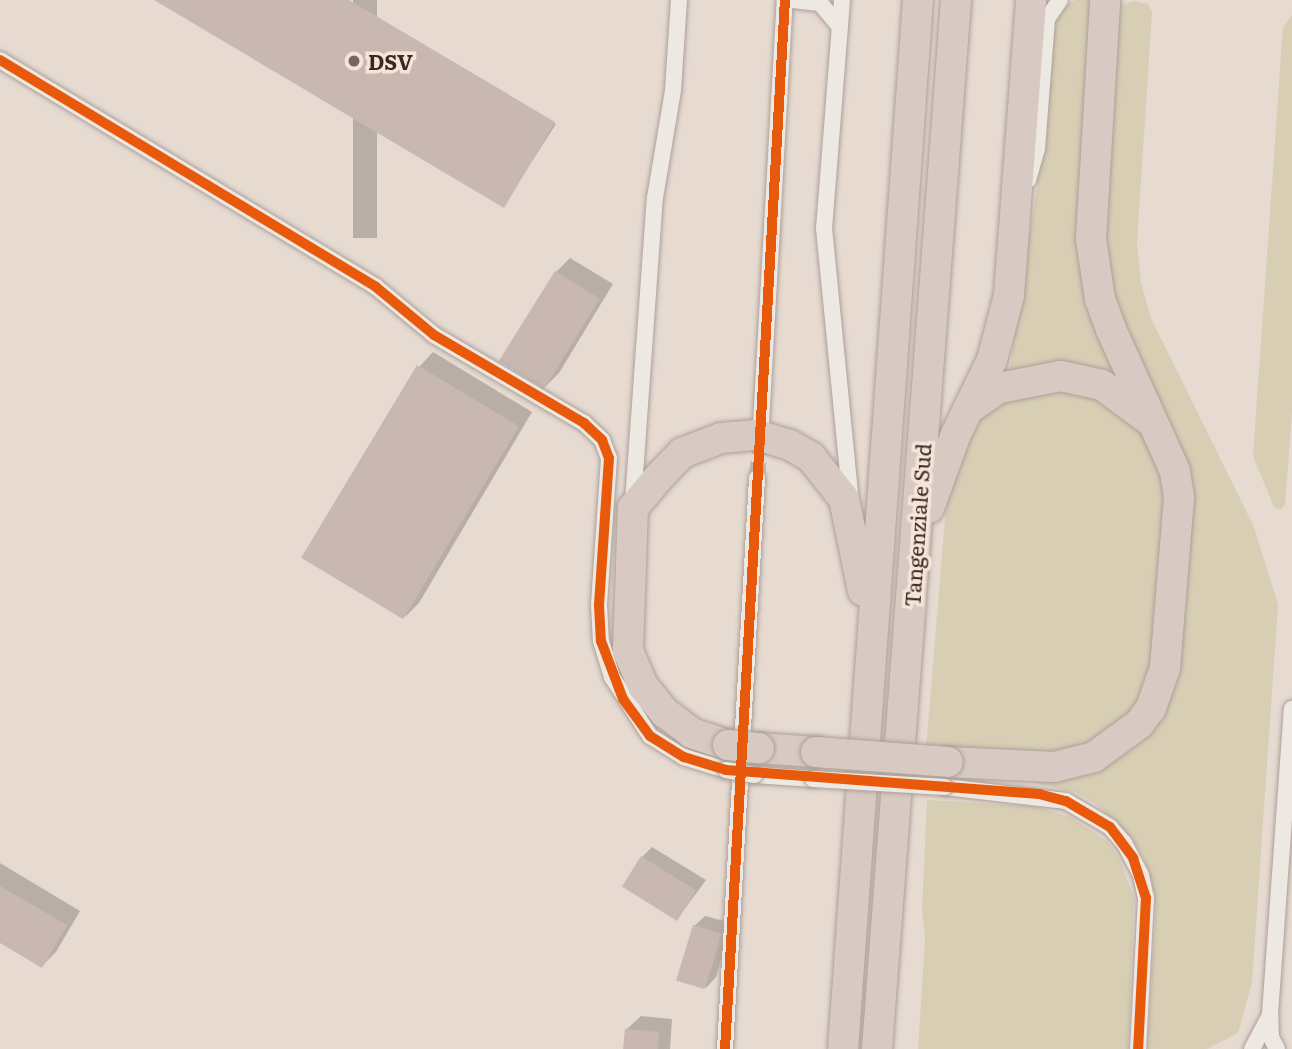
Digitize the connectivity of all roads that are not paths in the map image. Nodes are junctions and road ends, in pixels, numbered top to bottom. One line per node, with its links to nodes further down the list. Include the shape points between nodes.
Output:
1 (679, 0): 17 (street, via 673,90 655,198)
2 (785, 0): 14 (street)
3 (792, 0): 10 (street, via 820,3)
4 (842, 0): 10 (street)
5 (918, 0): 20 (highway, Tangenziale Sud)
6 (956, 0): 19 (highway, Tangenziale Sud)
7 (1031, 0): 12 (highway)
8 (1060, 0): 12 (street, via 1047,19 1037,149)
9 (1105, 0): 15 (highway, via 1091,207 1094,270 1111,330)
10 (840, 27): 18 (street, via 824,228)
11 (0, 60): 22 (street, via 376,287 434,335 584,423 603,440 609,458 599,605 601,641 612,677 650,736 684,757)
12 (1017, 216): 13 (highway, via 1002,329)
13 (969, 408): 15 (highway, via 999,388 1039,377 1080,378 1130,402); 19 (highway)
14 (761, 424)
15 (1155, 425): 23 (highway, via 1175,471 1179,497 1164,668 1151,708 1111,748 1074,765)
16 (758, 478): 25 (street)
17 (633, 508): 18 (highway, via 682,453 721,438 757,435 811,457 831,477); 22 (highway, via 626,628 635,671 653,702)
18 (853, 524): 20 (highway)
19 (916, 544): 27 (highway, Tangenziale Sud)
20 (871, 639): 26 (highway, Tangenziale Sud)
21 (1292, 709): 24 (street)
22 (727, 757): 23 (highway, bridge)
23 (946, 774): 28 (street, via 1066,801 1110,827 1124,843 1141,875 1146,898)
24 (1270, 1014): 29 (street); 30 (street, via 1270,1037)
25 (725, 1049)
26 (843, 1049)
27 (877, 1049)
28 (1138, 1049)
29 (1252, 1049)
30 (1277, 1049)

